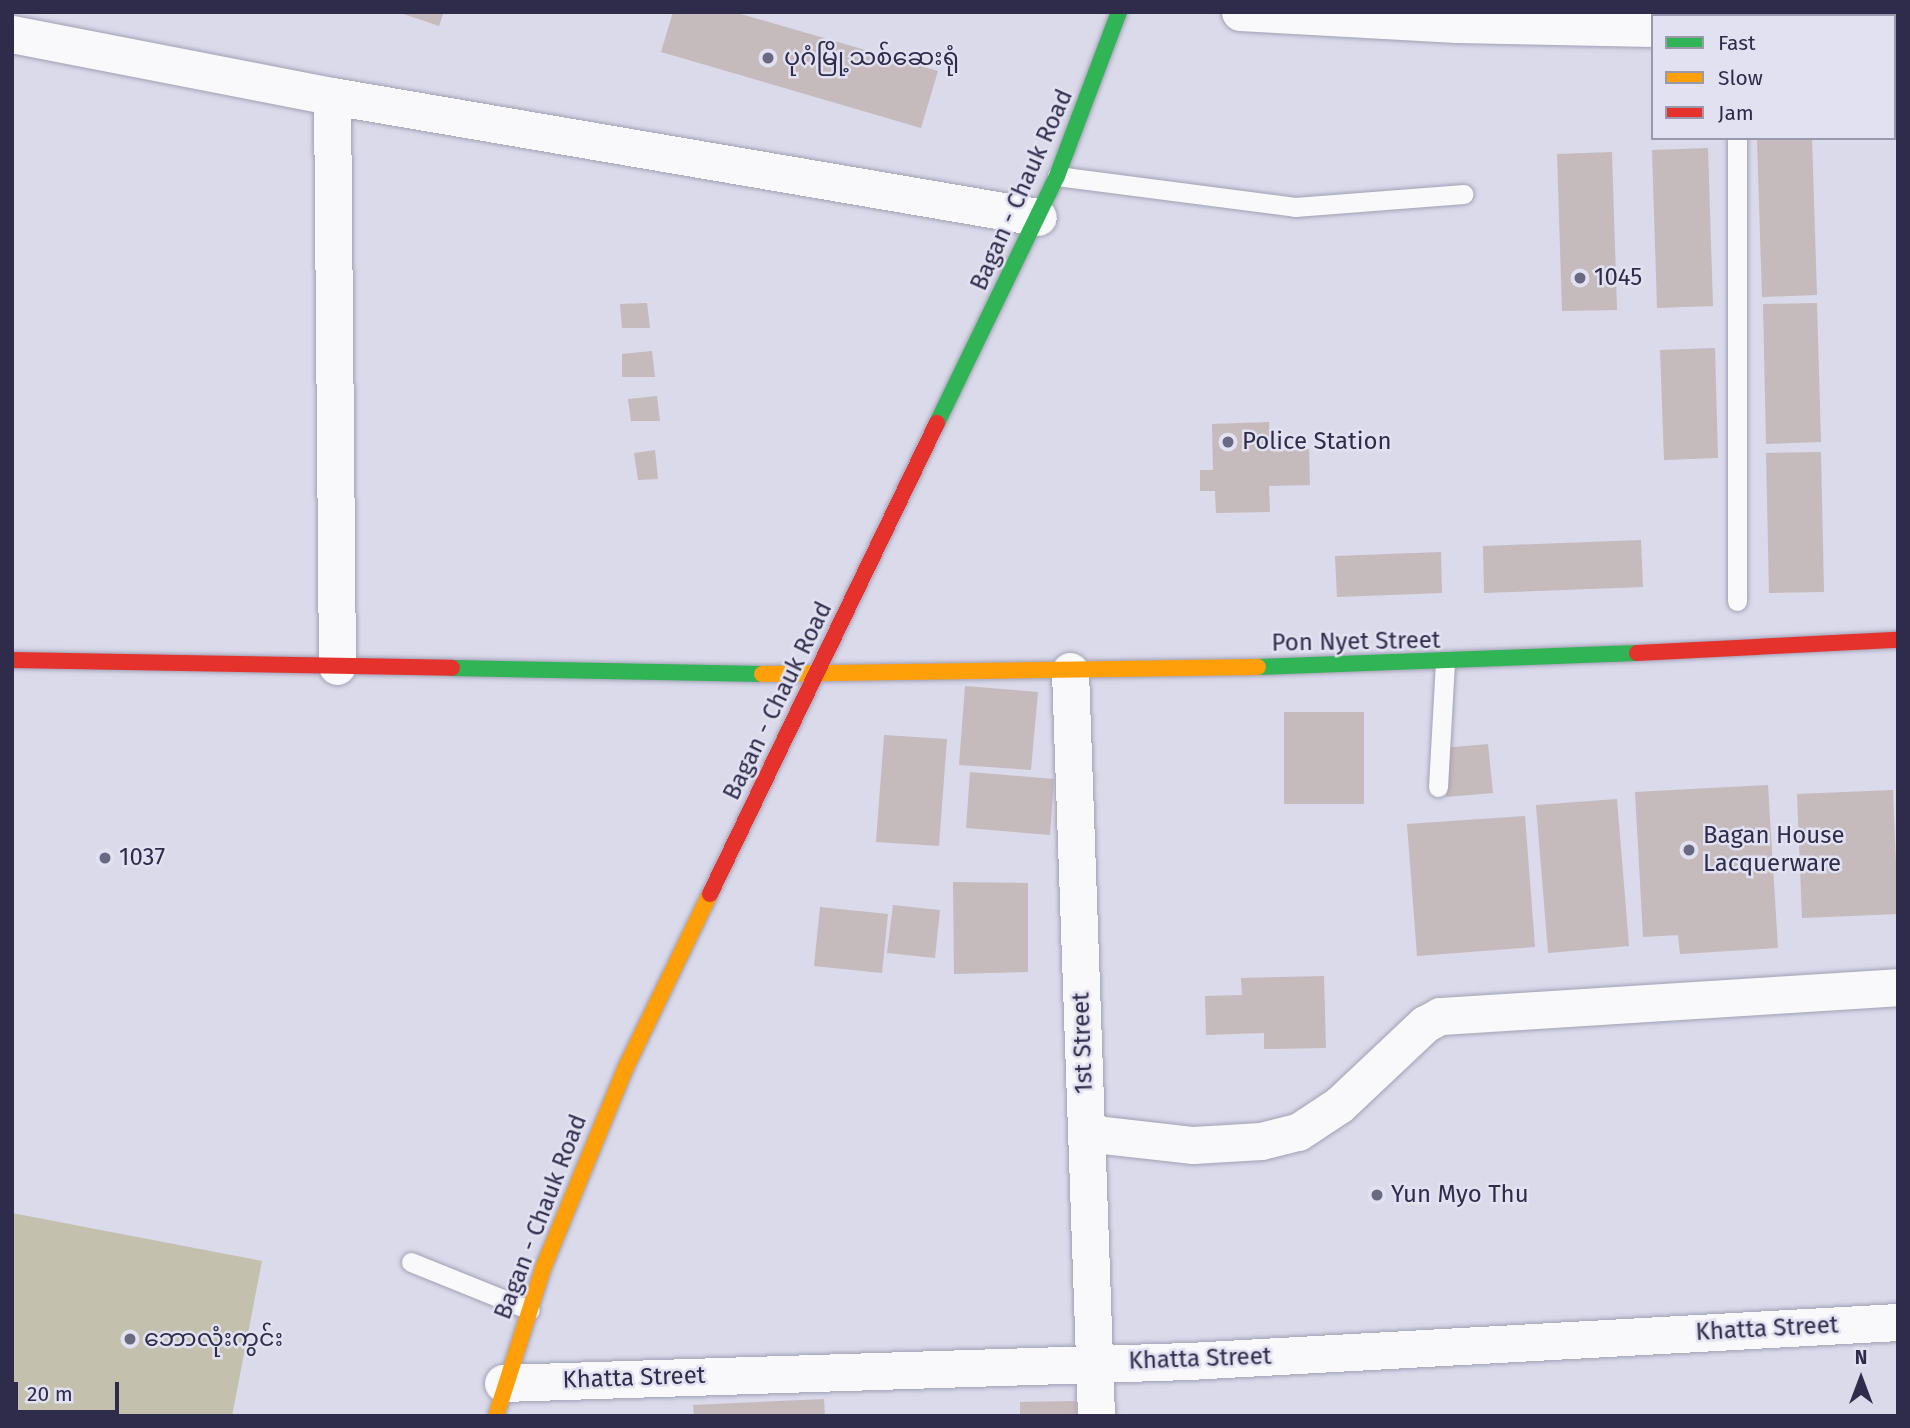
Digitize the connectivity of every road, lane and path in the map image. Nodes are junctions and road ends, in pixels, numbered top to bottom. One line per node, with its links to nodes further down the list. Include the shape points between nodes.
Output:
1 (1119, 12): 7 (street, Bagan - Chauk Road)
2 (1240, 12): 3 (street, via 1457,24)
3 (1651, 28)
4 (12, 34): 5 (street)
5 (332, 96): 9 (street); 14 (street)
6 (1737, 140): 10 (lane)
7 (1057, 176): 8 (lane, via 1295,206); 9 (street, Bagan - Chauk Road)
8 (1464, 194)
9 (1038, 217): 16 (street, Bagan - Chauk Road)
10 (1737, 601)
11 (1898, 640): 13 (street, Pon Nyet Street)
12 (12, 660): 14 (street, Pon Nyet Street)
13 (1445, 663): 15 (street, Pon Nyet Street); 17 (lane)
14 (337, 666): 16 (street, Pon Nyet Street)
15 (1070, 671): 16 (street, Pon Nyet Street); 19 (street, 1st Street)
16 (815, 675): 21 (street, Bagan - Chauk Road, via 626,1067 579,1175)
17 (1438, 787)
18 (1898, 987): 19 (street, via 1440,1016 1425,1024 1339,1105 1298,1132 1261,1141 1193,1145)
19 (1086, 1133): 23 (street, 1st Street)
20 (411, 1262): 21 (lane)
21 (530, 1310): 24 (street, Bagan - Chauk Road)
22 (1898, 1322): 23 (street, Khatta Street, via 1189,1362)
23 (1094, 1362): 24 (street, Khatta Street); 25 (street, 1st Street)
24 (499, 1399)
25 (1096, 1416)

